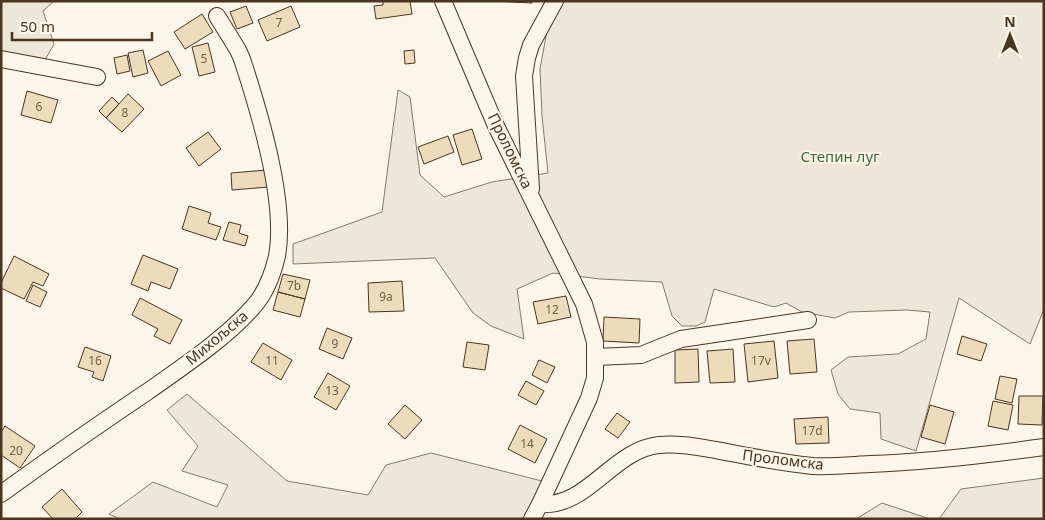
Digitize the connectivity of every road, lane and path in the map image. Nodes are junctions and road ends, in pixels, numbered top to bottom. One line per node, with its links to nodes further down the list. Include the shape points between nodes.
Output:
1 (443, 1): 6 (street, Проломска, via 496,126)
2 (555, 1): 6 (street, via 531,45 524,76)
3 (217, 16): 10 (street, Михољска, via 242,59 276,193 277,256 266,288 241,319 185,365)
4 (1, 58): 5 (street)
5 (97, 77)
6 (531, 193): 8 (street, Проломска, via 584,304 592,326)
7 (808, 320): 8 (street, via 681,339 641,355)
8 (596, 357): 11 (street, Проломска, via 595,378 589,398)
9 (1044, 447): 11 (street, Проломска, via 960,458 816,466 660,445 643,448 620,461 569,500)
10 (1, 494)
11 (540, 504): 12 (street, Проломска)
12 (532, 519)

